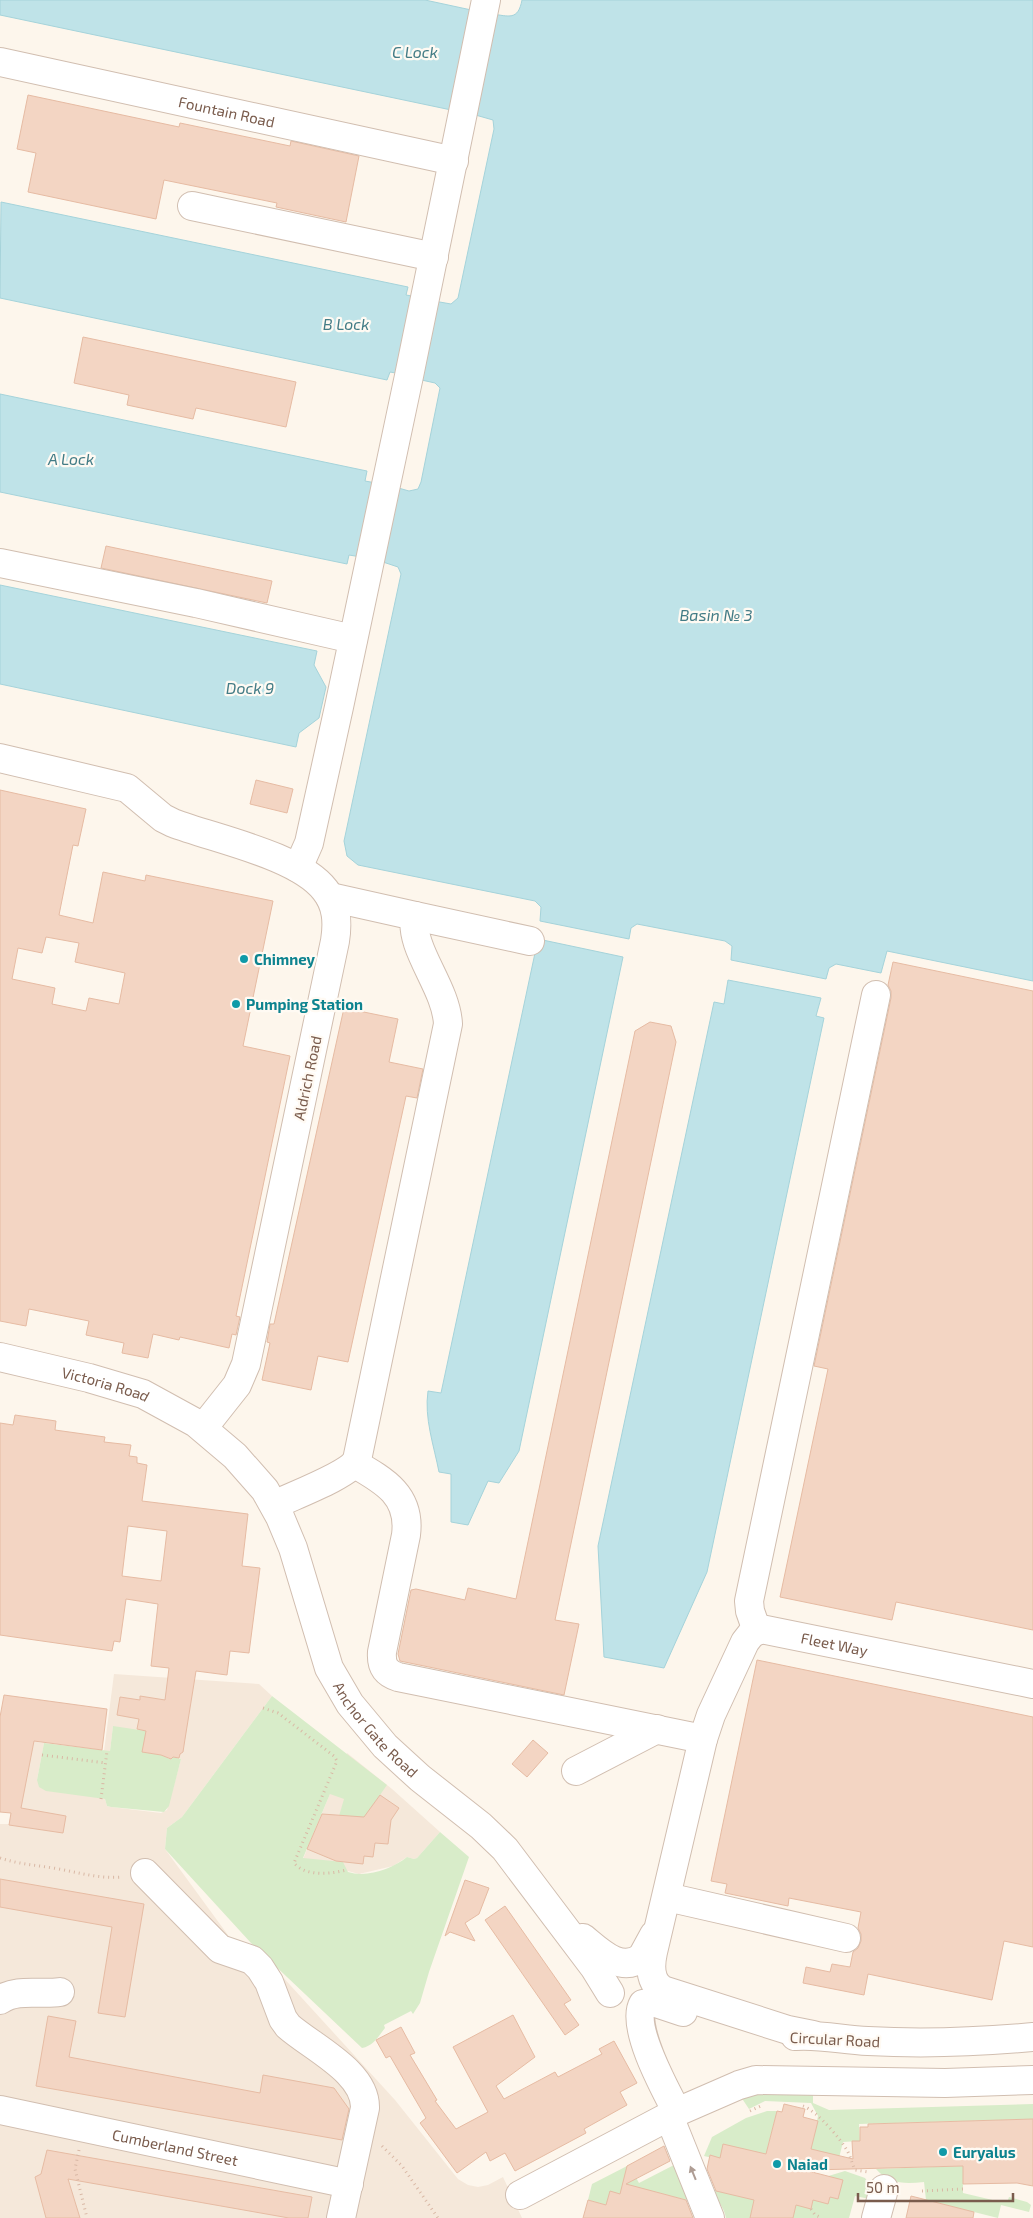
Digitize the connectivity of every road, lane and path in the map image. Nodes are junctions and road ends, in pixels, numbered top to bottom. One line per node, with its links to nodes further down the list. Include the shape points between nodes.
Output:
1 (485, 6): 3 (street)
2 (1, 70): 3 (street, Fountain Road)
3 (454, 161): 5 (street)
4 (192, 206): 5 (street)
5 (434, 257): 7 (street)
6 (0, 563): 7 (street)
7 (353, 639): 9 (street, via 309,843)
8 (0, 758): 9 (street, Aldrich Road, via 127,788 167,820)
9 (298, 868): 10 (street, Aldrich Road, via 319,882)
10 (330, 897): 11 (street); 15 (street, Aldrich Road, via 336,913 335,941 246,1364 237,1385)
11 (415, 916): 12 (street); 16 (street, via 414,935 443,999 448,1024)
12 (530, 940)
13 (876, 995): 18 (street, via 750,1595 749,1605)
14 (0, 1358): 15 (street, Victoria Road, via 133,1390)
15 (203, 1428): 17 (street, Anchor Gate Road, via 242,1463)
16 (355, 1464): 17 (street); 21 (street, via 389,1485 406,1516 406,1535 382,1656 383,1667 390,1674)
17 (274, 1505): 32 (street, Anchor Gate Road, via 293,1548 329,1668 350,1704 385,1746 493,1836 518,1864)
18 (756, 1631): 19 (street, Fleet Way, via 770,1630); 22 (street, via 745,1642)
19 (1033, 1684)
20 (263, 1708): 29 (path, via 278,1713 334,1756 336,1761 294,1863 303,1869 325,1874)
21 (657, 1729): 22 (street); 26 (street)
22 (703, 1738): 31 (street)
23 (107, 1751): 25 (path)
24 (42, 1755): 25 (path)
25 (106, 1763): 27 (path)
26 (576, 1771)
27 (101, 1799)
28 (0, 1858): 30 (path, via 105,1878)
29 (346, 1870)
30 (145, 1873): 49 (street, via 220,1949 252,1960 260,1968 288,2026 337,2063 363,2091 365,2108)
31 (665, 1904): 33 (street); 34 (street, via 644,1955); 35 (street, via 651,1958)
32 (553, 1913): 34 (street, via 608,1959); 37 (street, Anchor Gate Road, via 598,1973)
33 (846, 1938)
34 (630, 1962): 35 (street, via 641,1965); 37 (street, via 612,1972 608,1985)
35 (652, 1978): 39 (street, via 652,1994); 40 (street, via 663,1990)
36 (60, 1992): 38 (street, via 20,1993)
37 (611, 1996): 39 (street, via 626,2007); 42 (street, Anchor Gate Road)
38 (0, 2000)
39 (643, 2004): 40 (street, Circular Road, via 656,2002 765,2035); 42 (street, via 640,2013 645,2042)
40 (813, 2035): 41 (street, Circular Road, via 922,2043)
41 (1033, 2037)
42 (656, 2072): 48 (street)
43 (1033, 2080): 48 (street, via 945,2083 761,2079 739,2085)
44 (768, 2103): 47 (path)
45 (797, 2104): 51 (path, via 811,2110 834,2134 856,2170)
46 (0, 2110): 50 (street, Cumberland Street)
47 (750, 2111)
48 (673, 2114): 55 (street); 60 (street, one-way to 48)
49 (361, 2127): 52 (street); 59 (path, via 402,2166)
50 (84, 2128): 52 (street, Cumberland Street); 57 (path, via 75,2169)
51 (876, 2180): 62 (street)
52 (349, 2184): 58 (street)
53 (963, 2189): 54 (path)
54 (922, 2190)
55 (520, 2195)
56 (811, 2209): 61 (path)
57 (87, 2218)
58 (341, 2218)
59 (438, 2218)
60 (710, 2218)
61 (822, 2218)
62 (876, 2218)

